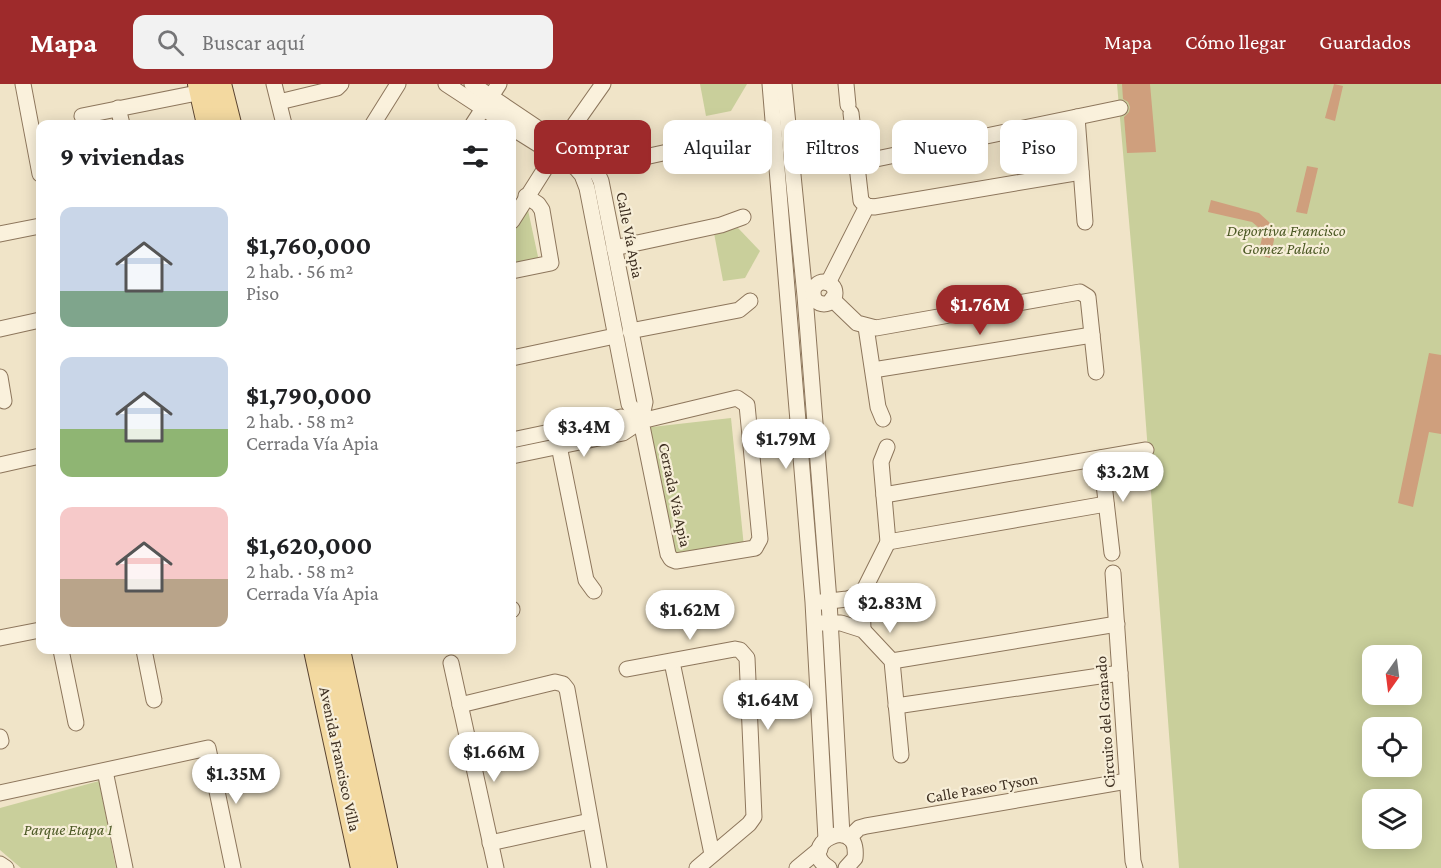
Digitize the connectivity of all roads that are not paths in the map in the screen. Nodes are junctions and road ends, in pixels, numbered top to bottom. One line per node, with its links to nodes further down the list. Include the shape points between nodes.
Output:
1 (23, 84): 30 (street)
2 (274, 84): 13 (street)
3 (340, 84): 13 (street)
4 (398, 84): 22 (street)
5 (446, 84): 12 (street)
6 (472, 84): 12 (street)
7 (603, 84): 25 (street)
8 (770, 84): 48 (street)
9 (784, 84): 47 (street)
10 (846, 84): 26 (street)
11 (207, 87): 14 (street); 19 (main road); 20 (main road)
12 (491, 96): 23 (street); 24 (street); 28 (street)
13 (279, 102): 21 (street)
14 (118, 108): 16 (street); 18 (street)
15 (1120, 108): 17 (street)
16 (82, 116)
17 (1077, 117): 31 (street); 32 (street)
18 (121, 120)
19 (209, 120)
20 (227, 120)
21 (283, 120)
22 (376, 120)
23 (475, 120)
24 (505, 120)
25 (578, 120)
26 (851, 120)
27 (516, 130): 29 (street)
28 (534, 131)
29 (534, 139)
30 (36, 153)
31 (880, 158)
32 (1081, 171): 38 (street); 41 (street)
33 (541, 174): 37 (street)
34 (589, 174): 54 (street, Calle Vía Apia, via 587,188)
35 (592, 174): 44 (street, Calle Vía Apia, via 601,181)
36 (858, 174): 38 (street, via 861,201)
37 (526, 196): 39 (street); 45 (street, via 542,210 551,262)
38 (867, 206): 46 (street)
39 (516, 213)
40 (742, 217): 44 (street)
41 (1085, 222)
42 (36, 227): 43 (street)
43 (0, 234)
44 (614, 248): 54 (street, Calle Vía Apia)
45 (516, 270)
46 (828, 283): 47 (street, via 817,284); 49 (street, via 835,292)
47 (809, 296): 48 (street); 49 (street, via 821,303); 78 (street)
48 (789, 298): 79 (street)
49 (832, 299): 52 (street)
50 (750, 301): 54 (street, via 739,310)
51 (36, 321): 53 (street)
52 (866, 327): 55 (street, via 1080,292 1088,297); 57 (street)
53 (0, 328)
54 (623, 333): 56 (street); 62 (street, Calle Vía Apia, via 629,404)
55 (1092, 335): 57 (street); 58 (street)
56 (516, 357)
57 (873, 370): 61 (street)
58 (1096, 372)
59 (0, 377): 60 (street)
60 (4, 401)
61 (883, 420)
62 (641, 421): 62 (street, Cerrada Vía Apia, via 671,559 755,548 760,539 747,405 737,398); 63 (street, via 621,417); 64 (street, via 623,433)
63 (516, 439)
64 (559, 446): 67 (street); 76 (street, via 586,580)
65 (887, 447): 71 (street, via 880,462)
66 (1146, 450): 69 (street)
67 (516, 455)
68 (36, 457): 70 (street)
69 (1101, 458): 71 (street); 72 (street)
70 (0, 465)
71 (884, 495): 73 (street)
72 (1106, 504): 73 (street); 74 (street)
73 (888, 542): 77 (street)
74 (1112, 553)
75 (1113, 573): 81 (street, Circuito del Granado)
76 (594, 591)
77 (862, 594): 78 (street); 82 (street)
78 (829, 601): 79 (street); 80 (street)
79 (813, 602): 80 (street)
80 (822, 623): 82 (street, via 841,622); 103 (street); 105 (street)
81 (1117, 624): 89 (street); 93 (street, Circuito del Granado)
82 (863, 630): 89 (street)
83 (36, 631): 84 (street)
84 (0, 638)
85 (62, 654): 97 (street)
86 (145, 654): 94 (street)
87 (325, 654): 112 (main road, Avenida Francisco Villa)
88 (325, 654): 113 (main road, Avenida Francisco Villa)
89 (892, 661): 96 (street)
90 (672, 662): 92 (street); 106 (street); 106 (street, via 735,649 745,654 749,663 754,816)
91 (451, 663): 95 (street)
92 (627, 669)
93 (1120, 673): 96 (street); 100 (street, Circuito del Granado)
94 (154, 700)
95 (460, 705): 102 (street, via 555,682 562,684 567,689); 104 (street)
96 (896, 706): 98 (street)
97 (76, 723)
98 (901, 755)
99 (105, 771): 101 (street); 110 (street); 111 (street, via 208,748)
100 (1127, 781): 103 (street, Calle Paseo Tyson, via 866,826); 119 (street, Circuito del Granado)
101 (0, 794)
102 (590, 821): 104 (street); 115 (street)
103 (845, 836): 105 (street, Calle Paseo Tyson, via 830,836); 118 (street, via 856,851)
104 (490, 843): 114 (street)
105 (823, 844): 108 (street, via 819,855); 117 (street)
106 (712, 854): 116 (street)
107 (0, 864): 109 (street)
108 (825, 867)
109 (6, 868)
110 (125, 868)
111 (233, 868)
112 (363, 868)
113 (385, 868)
114 (496, 868)
115 (600, 868)
116 (697, 868)
117 (797, 868)
118 (846, 868)
119 (1135, 868)

